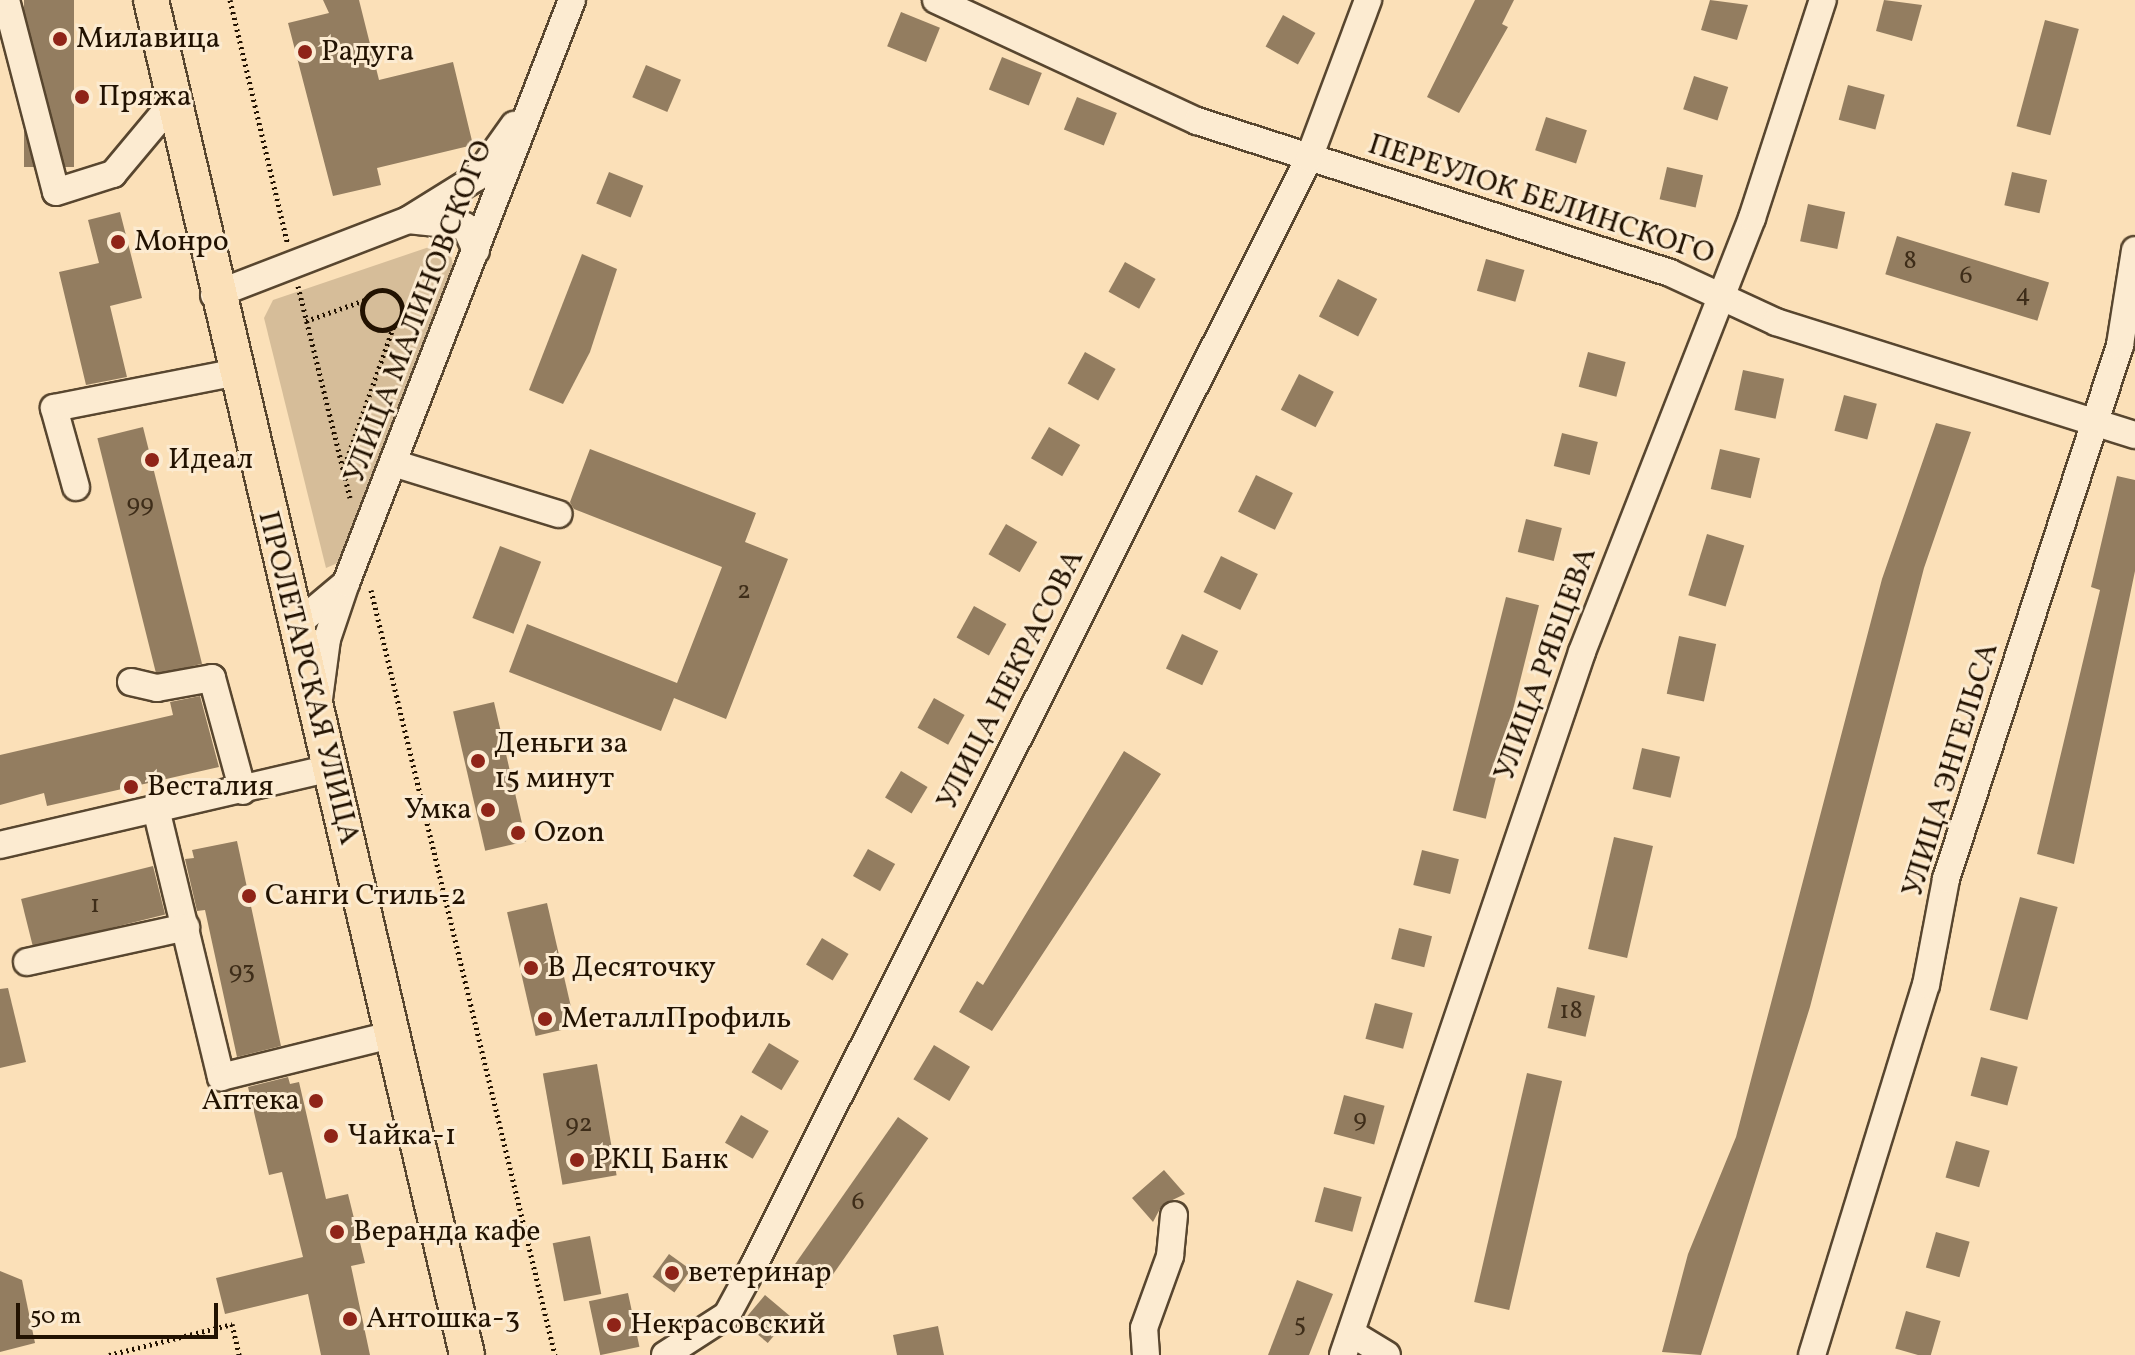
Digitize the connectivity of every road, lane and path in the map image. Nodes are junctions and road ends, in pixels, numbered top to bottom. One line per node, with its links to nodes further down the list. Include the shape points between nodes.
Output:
1 (6, 0): 9 (street, via 56,192 113,174)
2 (151, 0): 9 (main road, ПРОЛЕТАРСКАЯ УЛИЦА)
3 (230, 0): 14 (path)
4 (572, 0): 8 (street, УЛИЦА МАЛИНОВСКОГО)
5 (936, 0): 10 (street, ПЕРЕУЛОК БЕЛИНСКОГО, via 1197,121)
6 (1368, 0): 10 (street, УЛИЦА НЕКРАСОВА)
7 (1823, 0): 15 (street, УЛИЦА РЯБЦЕВА)
8 (546, 74): 11 (street, via 477,177); 13 (street, УЛИЦА МАЛИНОВСКОГО)
9 (174, 101): 16 (main road, ПРОЛЕТАРСКАЯ УЛИЦА)
10 (1309, 158): 15 (street, ПЕРЕУЛОК БЕЛИНСКОГО); 45 (street, УЛИЦА НЕКРАСОВА, via 754,1265 727,1315)
11 (408, 220): 13 (street, via 465,226); 14 (street)
12 (2135, 250): 21 (street, УЛИЦА ЭНГЕЛЬСА, via 2120,345)
13 (476, 251): 23 (street, УЛИЦА МАЛИНОВСКОГО)
14 (293, 267): 16 (street); 18 (path)
15 (1723, 293): 21 (street, ПЕРЕУЛОК БЕЛИНСКОГО, via 1776,322); 40 (street, УЛИЦА РЯБЦЕВА, via 1582,652)
16 (214, 295): 20 (main road, ПРОЛЕТАРСКАЯ УЛИЦА)
17 (365, 300): 18 (path); 19 (path, via 366,323 380,330); 19 (path, via 378,290 394,295 401,306)
18 (306, 321): 24 (path)
19 (394, 325): 24 (path)
20 (233, 373): 25 (street, via 54,408); 29 (main road, ПРОЛЕТАРСКАЯ УЛИЦА)
21 (2094, 423): 22 (street, ПЕРЕУЛОК БЕЛИНСКОГО); 48 (street, УЛИЦА ЭНГЕЛЬСА, via 1946,879 1926,985)
22 (2135, 435)
23 (396, 464): 26 (street); 27 (street, УЛИЦА МАЛИНОВСКОГО)
24 (343, 471): 27 (path)
25 (76, 487)
26 (559, 514)
27 (361, 546): 28 (street, УЛИЦА МАЛИНОВСКОГО); 44 (path)
28 (346, 583): 29 (street, УЛИЦА МАЛИНОВСКОГО); 31 (street, via 327,639)
29 (295, 626): 31 (main road, ПРОЛЕТАРСКАЯ УЛИЦА)
30 (131, 682): 33 (street, via 157,688 212,678)
31 (316, 718): 32 (main road, ПРОЛЕТАРСКАЯ УЛИЦА)
32 (331, 768): 33 (street); 38 (main road, ПРОЛЕТАРСКАЯ УЛИЦА)
33 (243, 791): 34 (street)
34 (157, 813): 35 (street); 36 (street)
35 (0, 845)
36 (186, 927): 37 (street); 38 (street, via 221,1077)
37 (27, 962)
38 (391, 1035): 43 (main road, ПРОЛЕТАРСКАЯ УЛИЦА)
39 (1174, 1215): 46 (street, via 1170,1256 1144,1328)
40 (1347, 1344): 47 (street)
41 (109, 1355): 42 (path, via 232,1324)
42 (239, 1355)
43 (467, 1355)
44 (555, 1355)
45 (665, 1355)
46 (1146, 1355)
47 (1387, 1355)
48 (1812, 1355)

